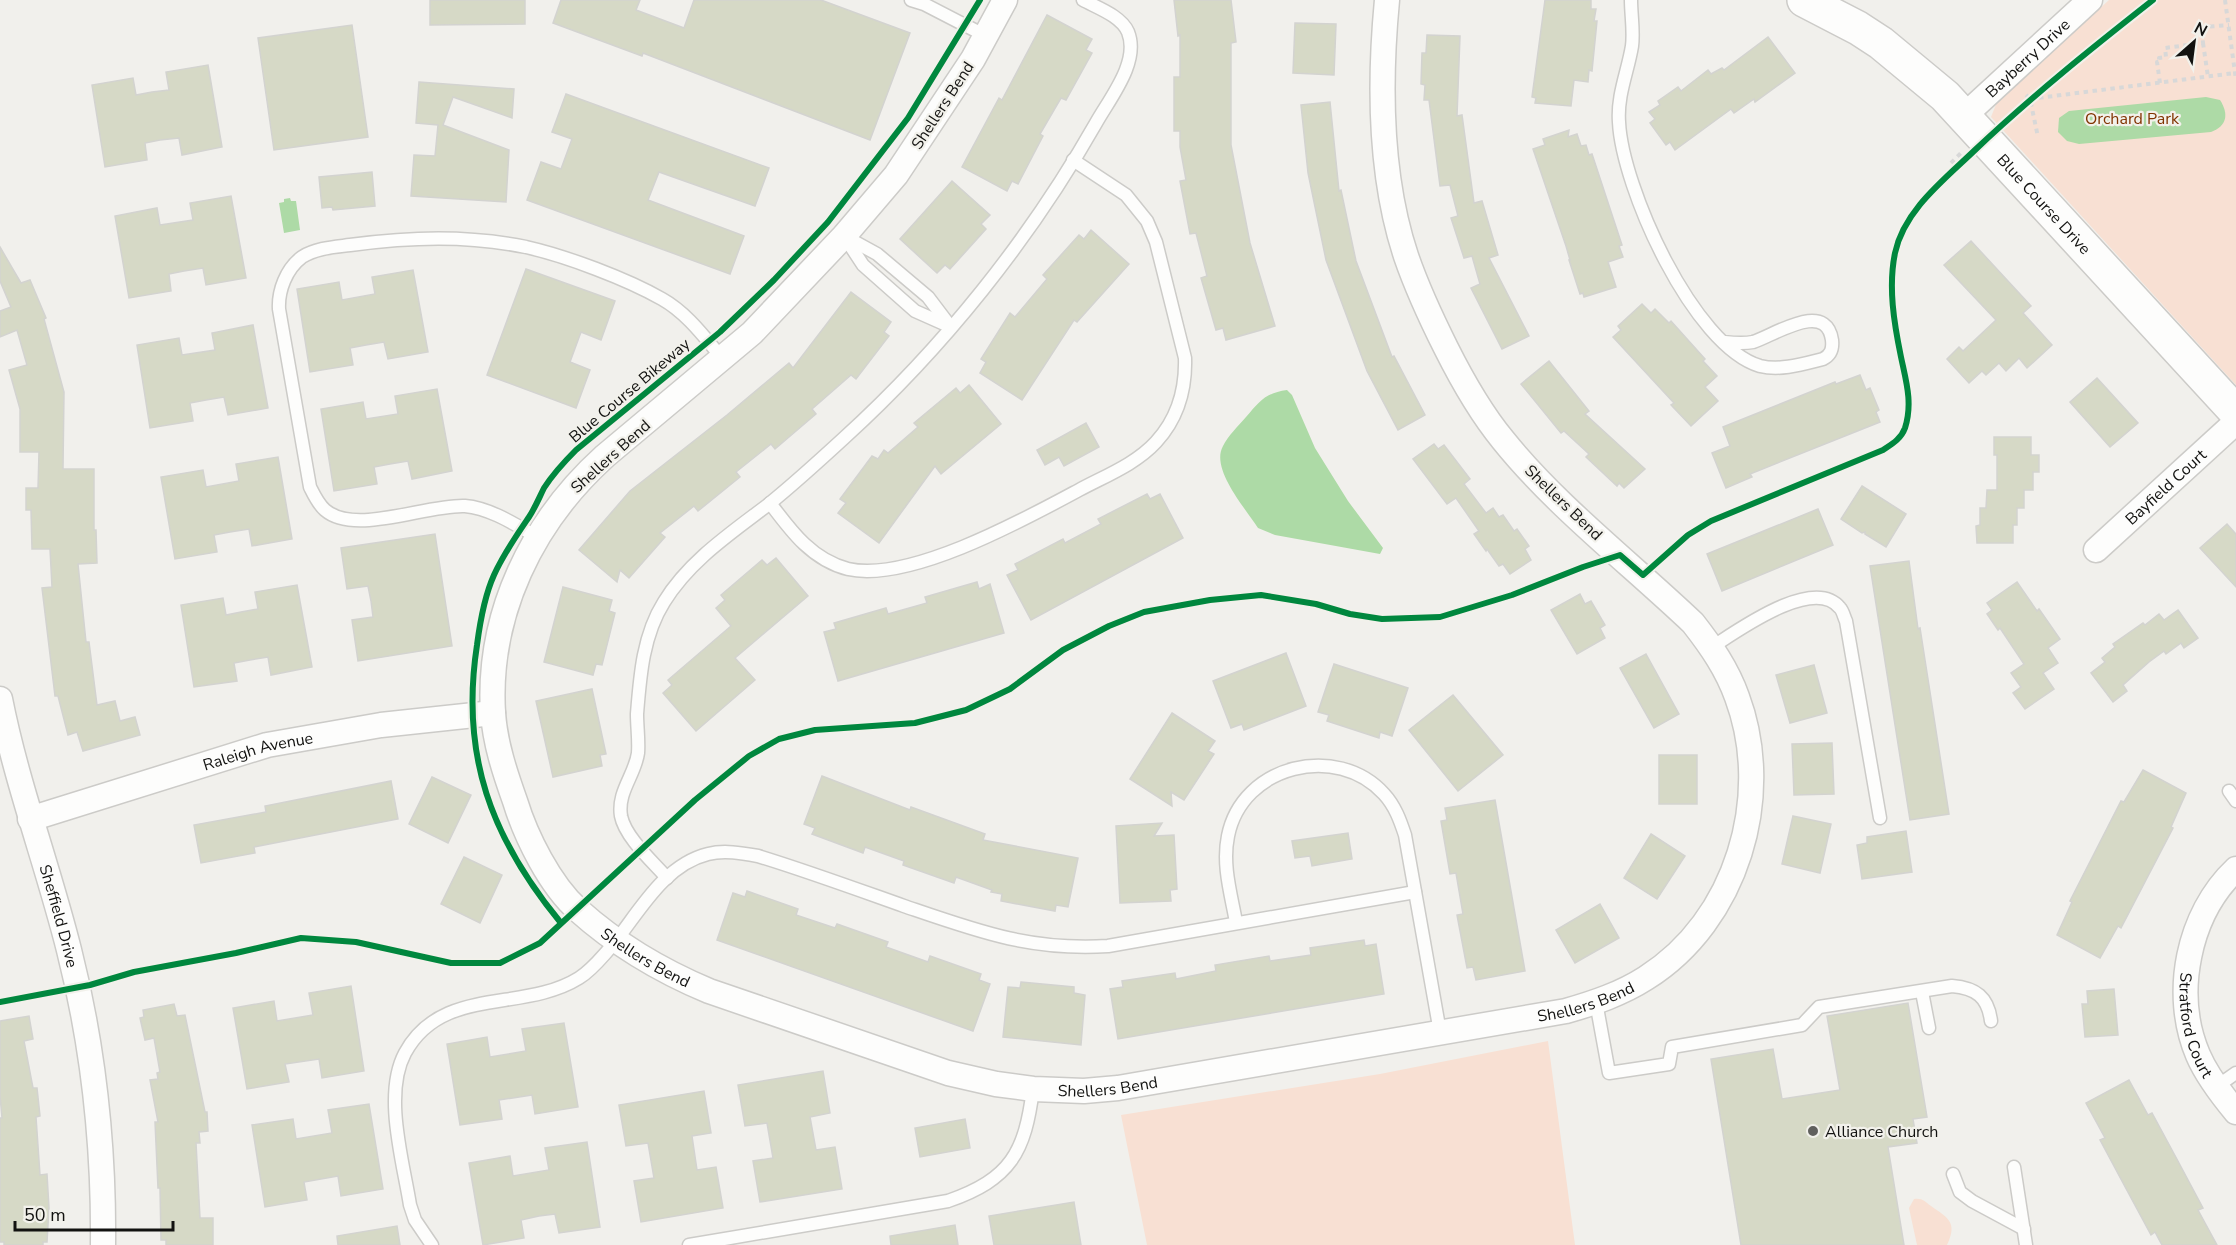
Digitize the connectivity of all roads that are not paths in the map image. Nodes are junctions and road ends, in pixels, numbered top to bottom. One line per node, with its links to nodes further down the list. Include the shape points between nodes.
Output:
1 (911, 0): 8 (lane)
2 (1005, 0): 8 (street, Shellers Bend)
3 (1083, 0): 10 (lane, via 1123,25 1130,57)
4 (1387, 0): 20 (street, Shellers Bend, via 1381,56 1383,132 1390,186 1406,255 1464,384 1503,440 1543,484 1693,623)
5 (1631, 0): 13 (lane, via 1632,43 1618,119 1627,168 1662,255 1684,294)
6 (1804, 0): 9 (main road, Blue Course Drive, via 1858,28 1929,81)
7 (2090, 0): 9 (street, Bayberry Drive)
8 (986, 36): 11 (street, Shellers Bend, via 896,175)
9 (1973, 134): 15 (main road, Blue Course Drive)
10 (1073, 160): 12 (lane, via 1013,250); 17 (lane, via 1126,195 1148,221 1156,243 1186,375 1177,411 1155,443 1124,466 999,532 932,557 871,571 849,569 811,551)
11 (844, 236): 12 (lane, via 877,254 928,297); 12 (lane, via 863,266 915,311); 14 (street, Shellers Bend)
12 (951, 327): 17 (lane, via 846,437)
13 (1724, 342): 13 (lane, via 1748,360 1774,368 1823,359 1833,346 1828,328 1813,321 1788,326 1754,341)
14 (723, 359): 18 (street, Shellers Bend, via 583,476); 18 (lane, via 682,313 664,299 529,248 482,239 438,237 320,249 302,257 284,282 279,309 310,487 324,510 335,517 360,522 467,506 506,519)
15 (2236, 412)
16 (2236, 422): 19 (street, Bayfield Court)
17 (770, 503): 26 (lane, via 679,580 663,602 645,644 636,765 622,795 621,808 627,830)
18 (537, 537): 22 (street, Shellers Bend, via 506,608 496,660)
19 (2096, 550)
20 (1712, 646): 23 (lane, via 1792,602 1811,597 1839,606 1846,621); 31 (street, Shellers Bend, via 1737,697 1751,762 1751,806 1734,870 1716,906 1670,960 1624,991)
21 (0, 699): 24 (street, Sheffield Drive)
22 (493, 713): 24 (street, Raleigh Avenue, via 381,725 267,745); 29 (street, Shellers Bend, via 509,785 536,849 578,910)
23 (1880, 818)
24 (30, 819): 42 (street, Sheffield Drive, via 69,950 86,1032 99,1146)
25 (2236, 869): 36 (street, Stratford Court, via 2203,913 2191,942 2186,982 2189,1024 2198,1054)
26 (667, 878): 28 (lane, via 708,854 758,856 978,932 1048,946 1108,946); 29 (lane)
27 (1415, 892): 28 (lane); 28 (lane, via 1405,835 1397,812 1385,795 1353,772 1311,764 1278,773 1263,783 1233,820 1225,852); 34 (lane)
28 (1236, 922)
29 (616, 940): 37 (street, Shellers Bend, via 661,969 709,991 948,1073); 43 (lane, via 594,967 567,985 443,1014 421,1031 406,1052 394,1108 410,1205)
30 (1922, 992): 31 (lane, via 1819,1007 1802,1025 1672,1047 1669,1064 1609,1073); 32 (lane, via 1953,986 1977,992 1985,1000); 33 (lane)
31 (1596, 1002): 34 (street, Shellers Bend, via 1566,1011)
32 (1991, 1021)
33 (1929, 1028)
34 (1440, 1032): 37 (street, Shellers Bend, via 1118,1088)
35 (2236, 1073): 36 (lane)
36 (2216, 1087): 38 (street, Stratford Court)
37 (1034, 1089): 44 (lane, via 1027,1129 1014,1158 987,1184 969,1194 948,1201)
38 (2236, 1112)
39 (2014, 1167): 41 (lane)
40 (1953, 1174): 41 (lane, via 1960,1192)
41 (2024, 1229): 45 (lane)
42 (103, 1245)
43 (432, 1245)
44 (689, 1245)
45 (2026, 1245)

